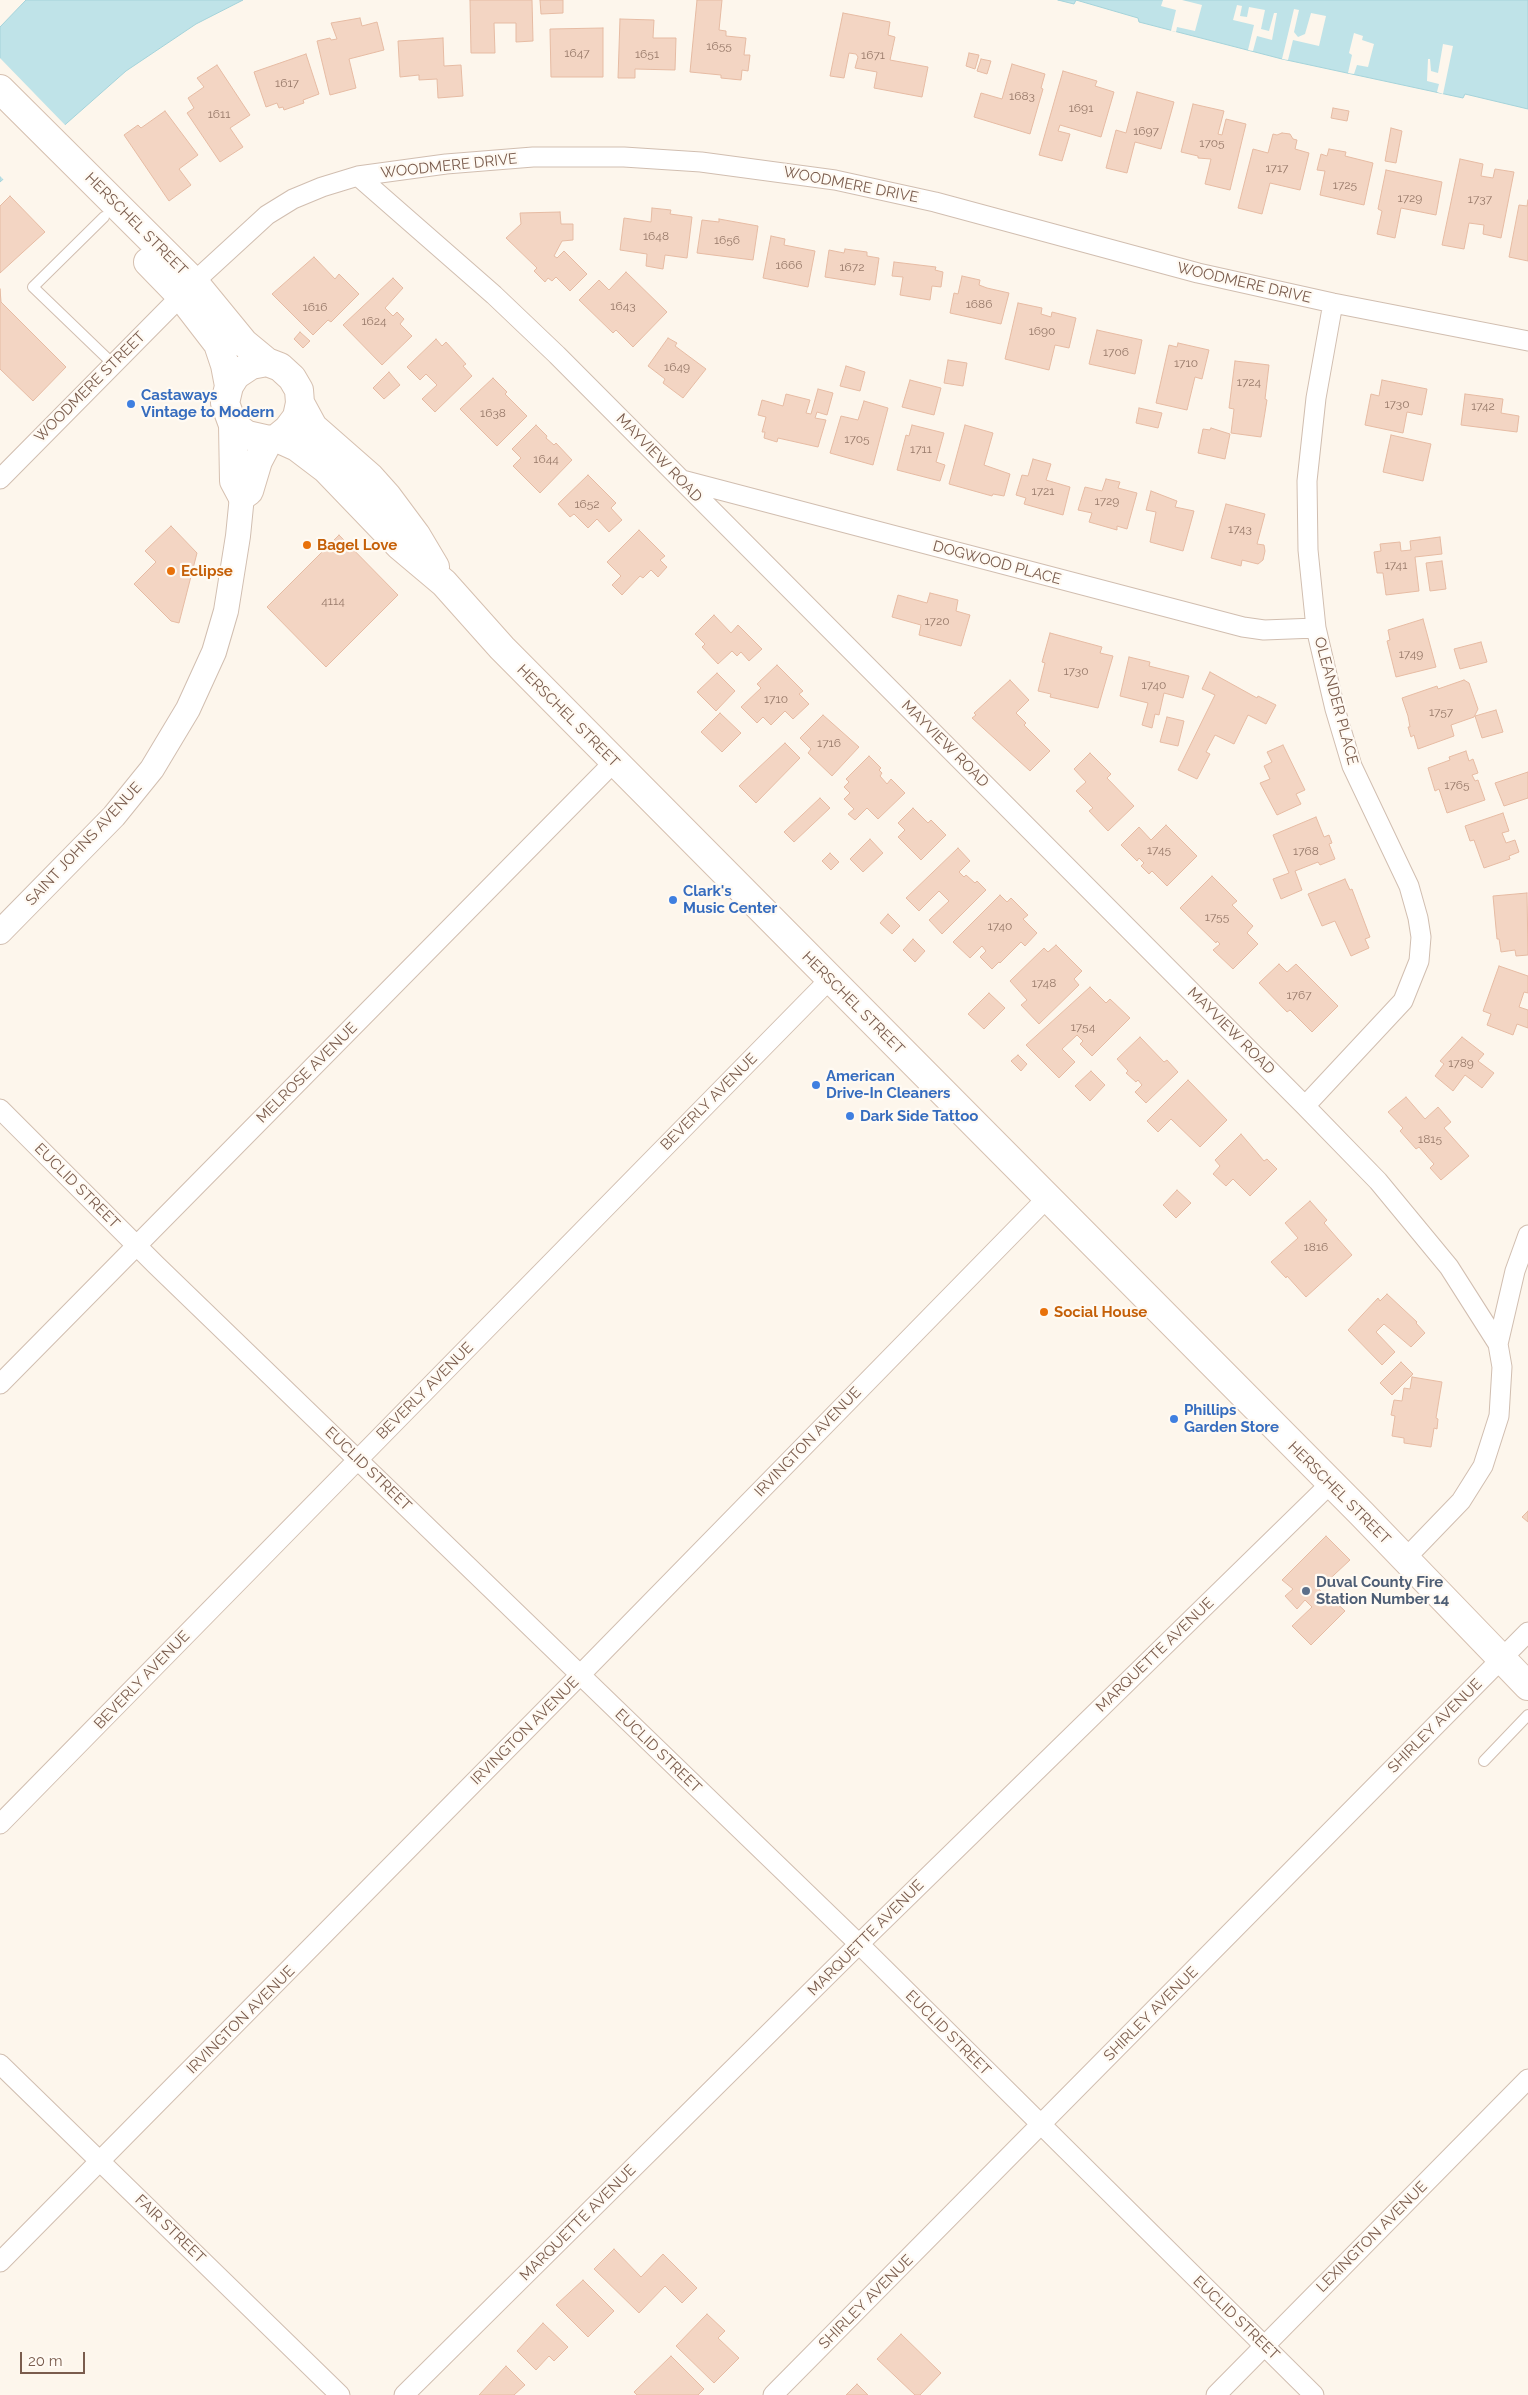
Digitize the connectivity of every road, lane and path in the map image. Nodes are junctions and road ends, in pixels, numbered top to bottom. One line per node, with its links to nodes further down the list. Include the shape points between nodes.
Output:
1 (0, 89): 3 (main road, HERSCHEL STREET)
2 (0, 116): 3 (main road, HERSCHEL STREET)
3 (50, 152): 5 (main road, HERSCHEL STREET); 6 (main road, HERSCHEL STREET)
4 (358, 176): 6 (street, WOODMERE DRIVE, via 293,199 267,215); 7 (street, WOODMERE DRIVE, via 446,164 542,157 634,158 773,170 935,202 1188,270); 16 (street, MAYVIEW ROAD, via 558,355)
5 (104, 218): 6 (main road, HERSCHEL STREET); 10 (lane, via 33,287)
6 (187, 289): 9 (main road, HERSCHEL STREET); 10 (street, WOODMERE STREET); 11 (main road, HERSCHEL STREET, via 218,344)
7 (1333, 304): 8 (street, WOODMERE DRIVE); 19 (street, OLEANDER PLACE, via 1316,398 1307,481 1308,550)
8 (1528, 341)
9 (267, 362): 11 (main road, via 252,364 236,375); 12 (main road, HERSCHEL STREET, via 292,378)
10 (113, 364): 15 (street, WOODMERE STREET)
11 (228, 386): 13 (main road, HERSCHEL STREET, via 226,403)
12 (300, 403): 14 (main road, via 297,417 288,430); 18 (main road, HERSCHEL STREET, via 313,426 387,496 416,535)
13 (233, 425): 14 (main road, HERSCHEL STREET, via 247,435); 17 (main road, SAINT JOHNS AVENUE, via 234,481)
14 (273, 439): 17 (main road, SAINT JOHNS AVENUE, via 258,461 249,490); 18 (main road, HERSCHEL STREET, via 297,447 326,469 400,546)
15 (0, 479)
16 (680, 480): 19 (street, DOGWOOD PLACE, via 1244,627 1264,630); 23 (street, MAYVIEW ROAD)
17 (242, 496): 21 (street, SAINT JOHNS AVENUE, via 226,611 214,652 188,709 152,770 114,816)
18 (444, 583): 20 (main road, HERSCHEL STREET, via 502,648)
19 (1316, 628): 23 (street, OLEANDER PLACE, via 1352,766 1409,886 1420,937 1419,961 1403,1001)
20 (614, 762): 22 (main road, HERSCHEL STREET); 27 (street, MELROSE AVENUE)
21 (0, 932)
22 (830, 980): 25 (main road, HERSCHEL STREET); 30 (street, BEVERLY AVENUE)
23 (1305, 1106): 28 (street, MAYVIEW ROAD, via 1378,1181 1449,1267)
24 (0, 1108): 27 (street, EUCLID STREET)
25 (1047, 1198): 31 (main road, HERSCHEL STREET); 35 (street, IRVINGTON AVENUE)
26 (1528, 1235): 28 (street, via 1515,1271)
27 (136, 1246): 29 (street, MELROSE AVENUE); 30 (street, EUCLID STREET)
28 (1498, 1344): 32 (street, via 1502,1367 1499,1416 1483,1466 1461,1501)
29 (0, 1384)
30 (358, 1459): 35 (street, EUCLID STREET); 39 (street, BEVERLY AVENUE)
31 (1330, 1484): 32 (main road, HERSCHEL STREET); 40 (street, MARQUETTE AVENUE)
32 (1405, 1559): 34 (main road, HERSCHEL STREET)
33 (1528, 1632): 34 (street, SHIRLEY AVENUE)
34 (1502, 1659): 36 (main road, HERSCHEL STREET); 43 (street, SHIRLEY AVENUE)
35 (580, 1675): 40 (street, EUCLID STREET); 44 (street, IRVINGTON AVENUE)
36 (1528, 1686)
37 (1528, 1716): 38 (lane)
38 (1484, 1761)
39 (0, 1824)
40 (859, 1944): 43 (street, EUCLID STREET); 48 (street, MARQUETTE AVENUE)
41 (0, 2064): 44 (street, FAIR STREET)
42 (1528, 2079): 46 (street, LEXINGTON AVENUE)
43 (1040, 2126): 46 (street, EUCLID STREET); 49 (street, SHIRLEY AVENUE)
44 (101, 2162): 45 (street, IRVINGTON AVENUE); 47 (street, FAIR STREET)
45 (0, 2262)
46 (1265, 2345): 50 (street, LEXINGTON AVENUE); 51 (street, EUCLID STREET)
47 (340, 2395)
48 (404, 2395)
49 (773, 2395)
50 (1216, 2395)
51 (1314, 2395)

